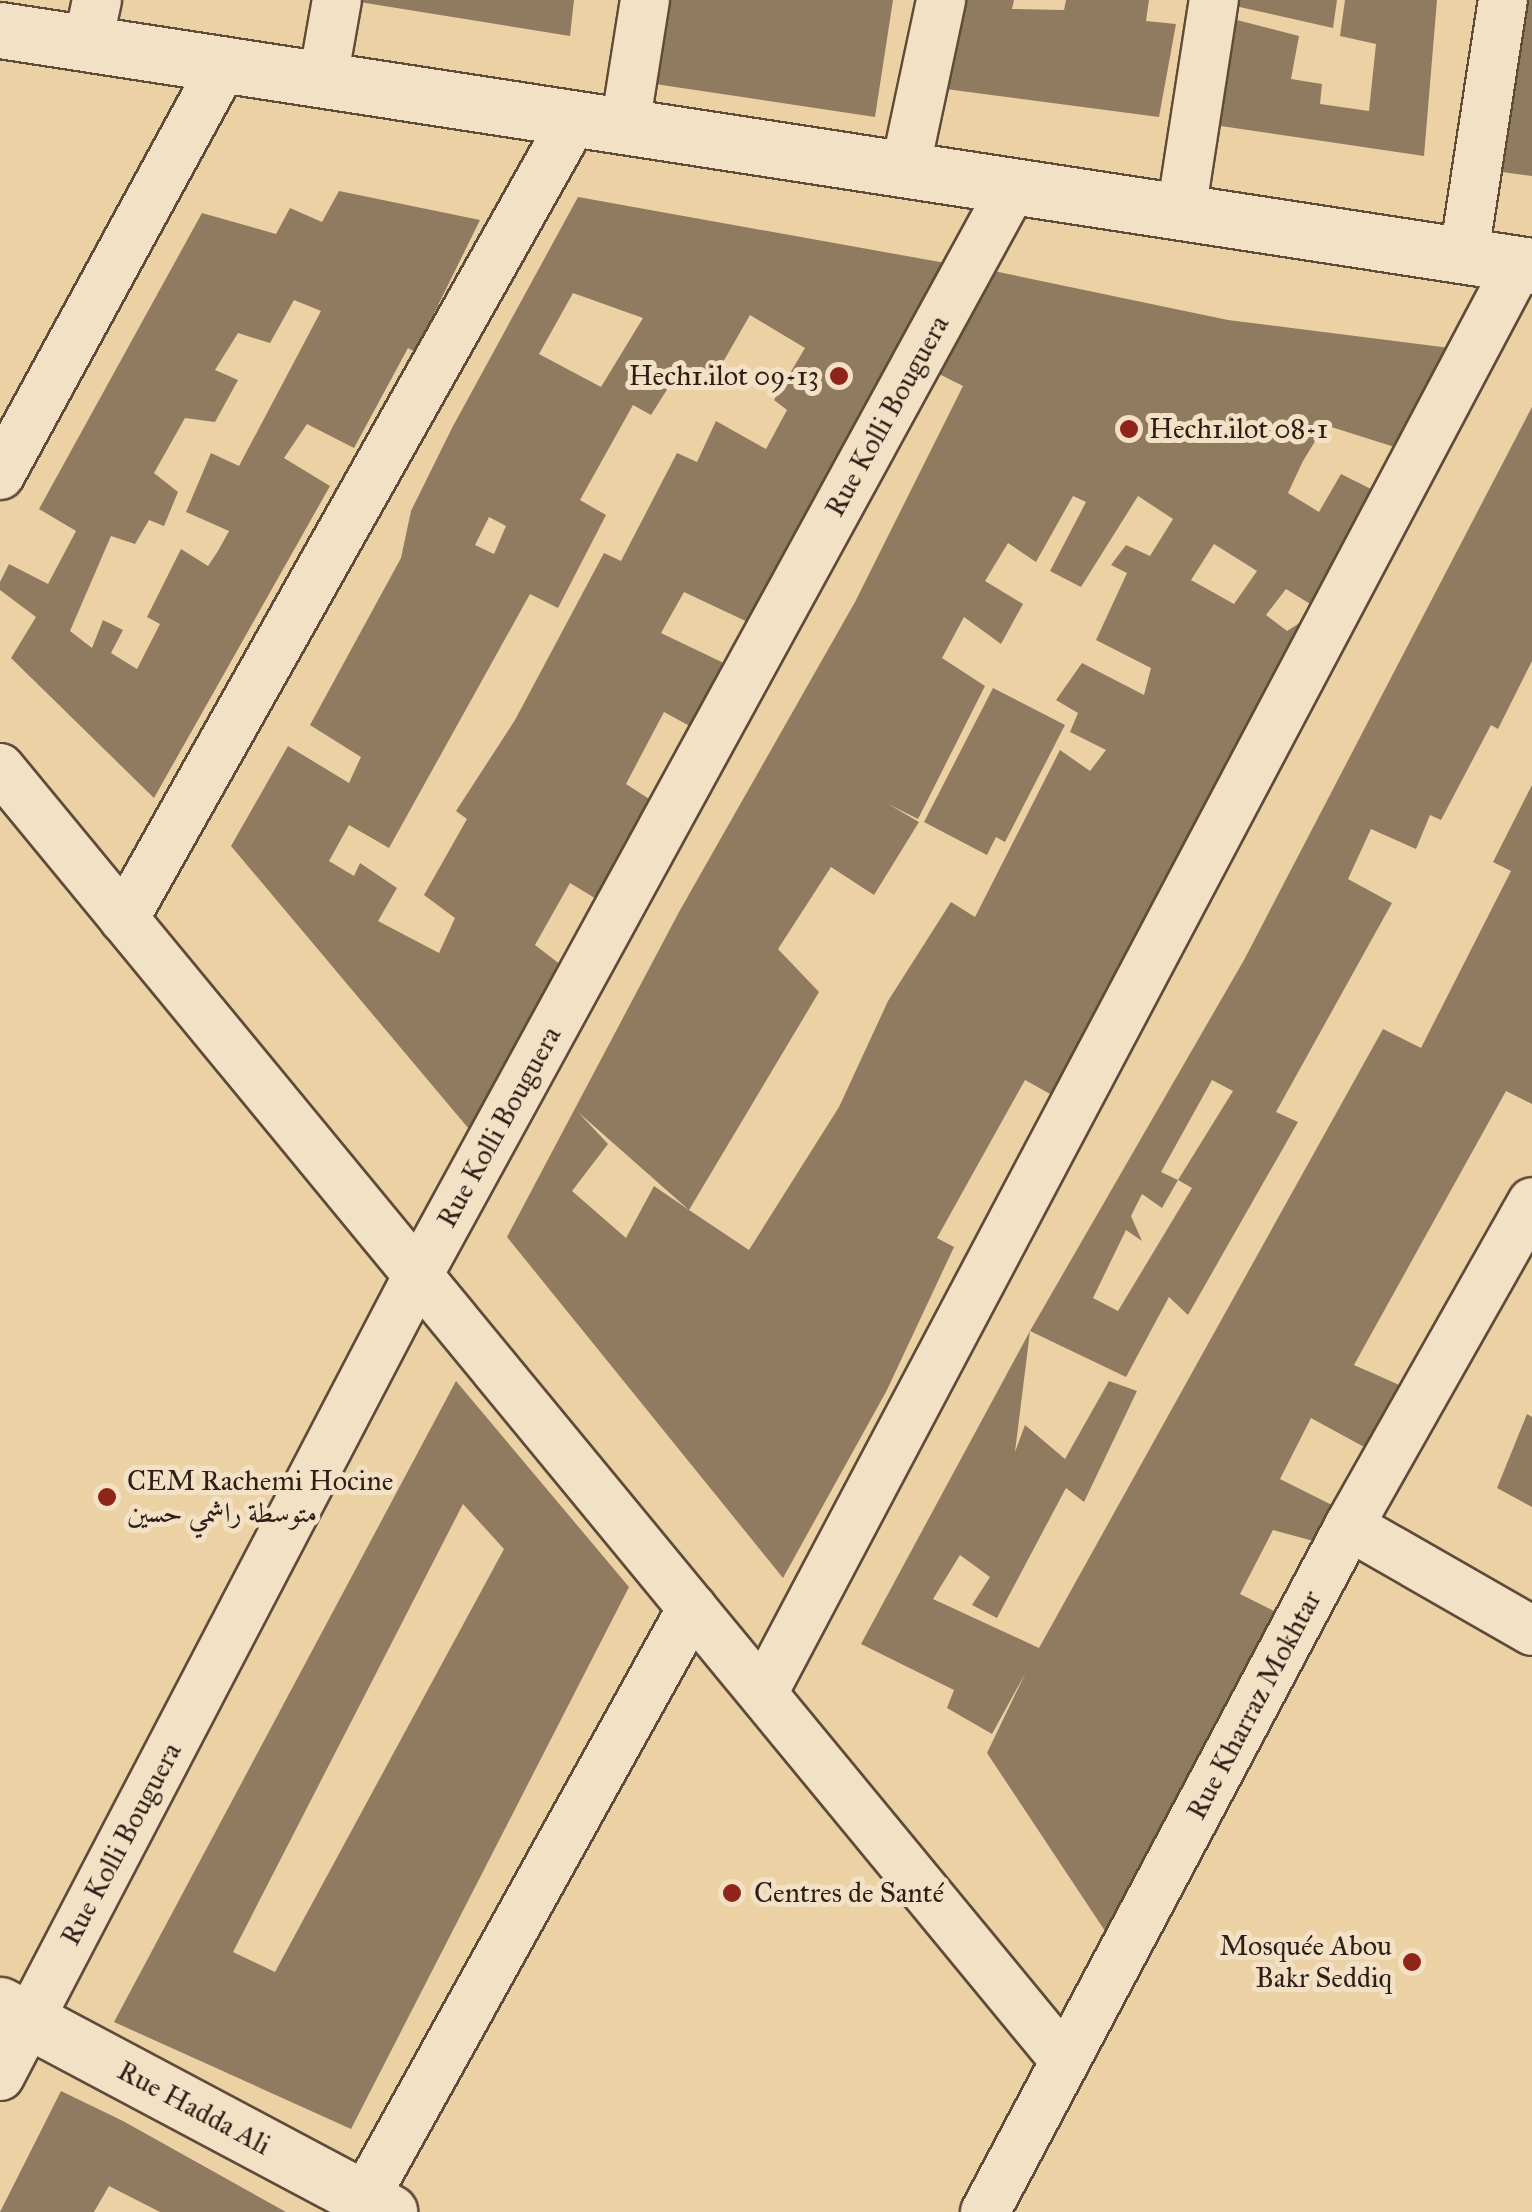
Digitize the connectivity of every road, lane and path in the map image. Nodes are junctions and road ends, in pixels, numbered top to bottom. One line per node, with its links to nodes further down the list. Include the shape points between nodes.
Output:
1 (338, 0): 9 (street)
2 (645, 0): 10 (street)
3 (941, 0): 11 (street)
4 (1214, 0): 13 (street)
5 (1503, 0): 14 (street)
6 (93, 21): 7 (main road); 8 (main road)
7 (0, 30)
8 (224, 65): 9 (main road); 16 (street)
9 (323, 79): 10 (main road)
10 (599, 122): 11 (main road); 18 (street)
11 (905, 170): 12 (main road)
12 (1013, 186): 13 (main road); 20 (street, Rue Kolli Bouguera)
13 (1181, 212): 14 (main road)
14 (1464, 254): 15 (main road)
15 (1526, 265): 24 (street)
16 (0, 475)
17 (0, 768): 18 (street)
18 (124, 918): 20 (street)
19 (1532, 1202): 21 (street, Rue Kharraz Mokhtar)
20 (418, 1276): 22 (street); 25 (street, Rue Kolli Bouguera)
21 (1349, 1526): 23 (street); 26 (street, Rue Kharraz Mokhtar)
22 (692, 1608): 24 (street); 28 (street)
23 (1532, 1631)
24 (763, 1693): 26 (street)
25 (15, 2012): 27 (street, Rue Kolli Bouguera); 28 (main road, Rue Hadda Ali)
26 (1065, 2060): 29 (street, Rue Kharraz Mokhtar)
27 (0, 2076)
28 (377, 2206)
29 (985, 2212)

